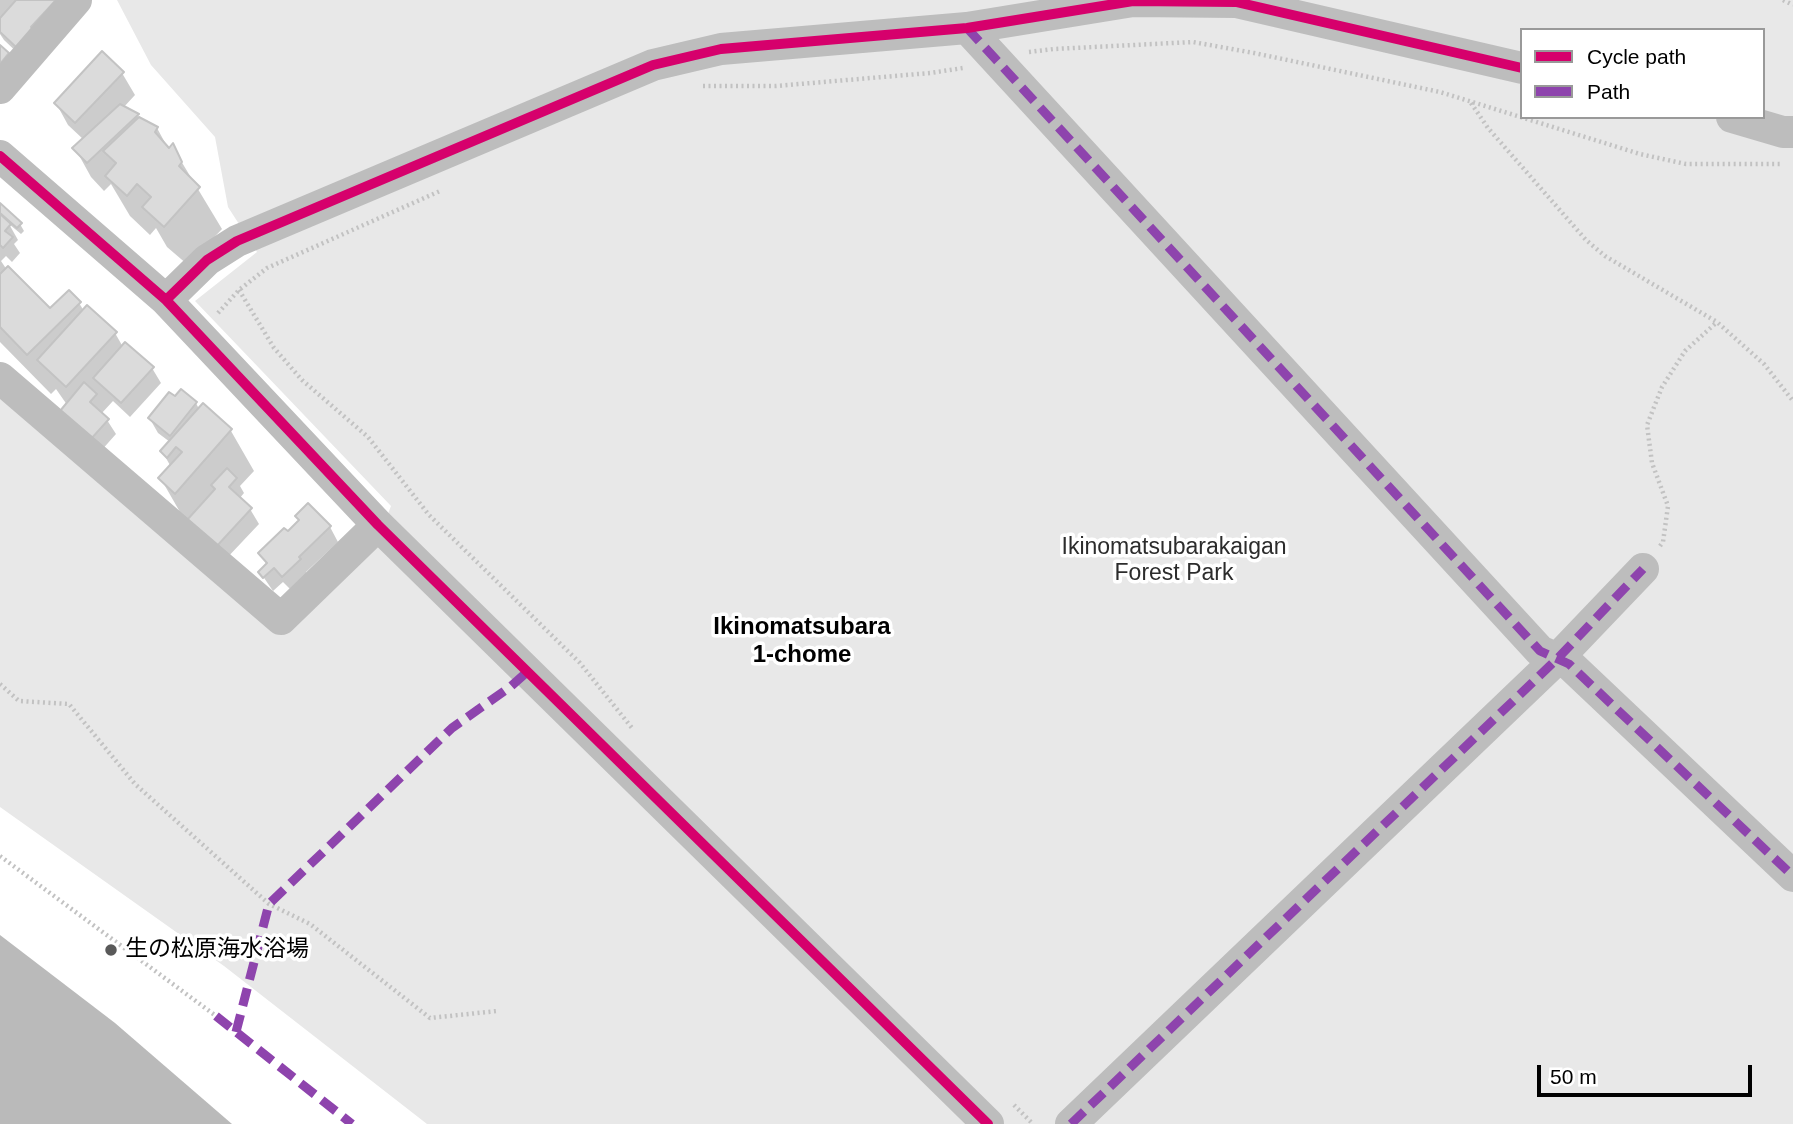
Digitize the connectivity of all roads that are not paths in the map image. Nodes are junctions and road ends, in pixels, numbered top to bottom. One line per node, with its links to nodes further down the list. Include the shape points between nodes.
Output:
1 (76, 0): 4 (street)
2 (984, 47): 3 (street, via 1133,1 1236,2); 8 (street, via 721,49 653,65 237,242 207,260); 12 (street, via 1540,651)
3 (1520, 68)
4 (0, 88)
5 (1739, 119): 6 (street)
6 (1793, 132)
7 (0, 156): 8 (street)
8 (166, 300): 10 (street)
9 (0, 378): 10 (street, via 281,619)
10 (378, 526): 14 (street)
11 (1643, 569): 12 (street)
12 (1558, 659): 13 (street, via 1569,664); 15 (street)
13 (1793, 876)
14 (988, 1124)
15 (1071, 1124)

